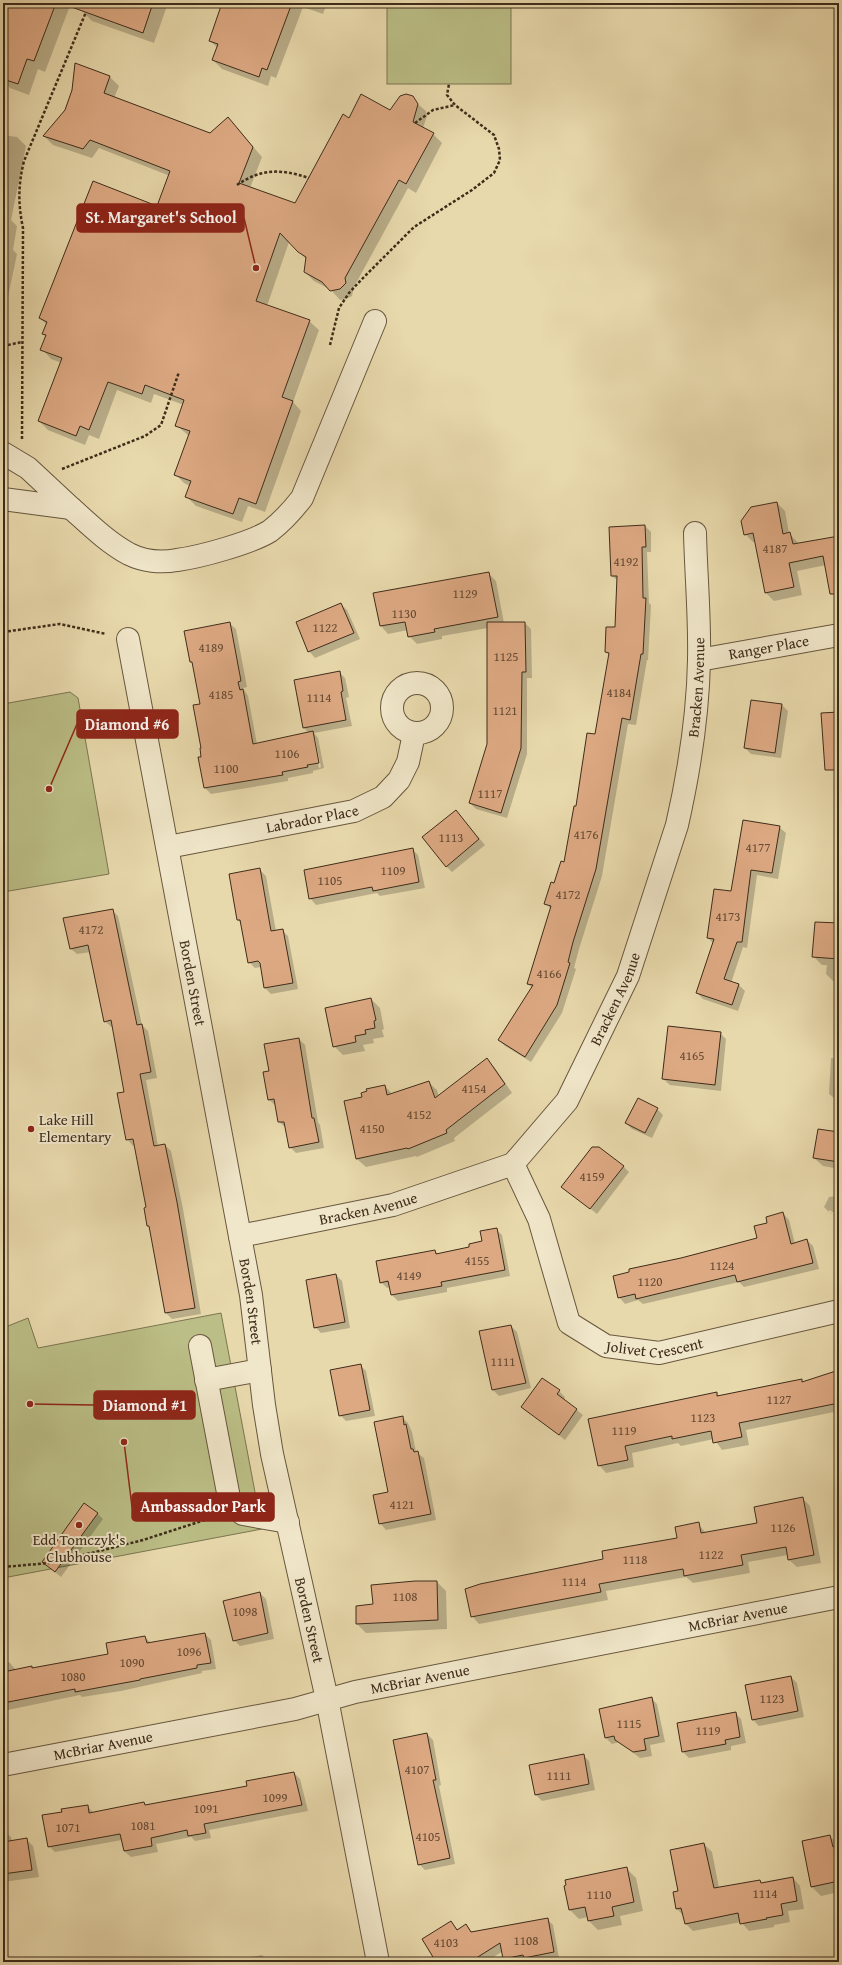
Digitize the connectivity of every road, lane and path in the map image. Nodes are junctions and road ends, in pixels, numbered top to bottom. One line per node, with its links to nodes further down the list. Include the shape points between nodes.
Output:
1 (86, 12): 8 (path, via 24,161 18,182 18,208 23,228)
2 (449, 84): 3 (path, via 448,95)
3 (455, 105): 4 (path, via 433,110); 9 (path, via 494,136 500,160 494,173 414,227 357,284 338,308)
4 (415, 123)
5 (309, 178): 6 (path, via 295,173 261,172)
6 (237, 185)
7 (375, 321): 16 (street, via 302,498 288,517 268,532 242,543 176,561 152,561 129,554 108,540)
8 (22, 342): 10 (path); 13 (path)
9 (330, 344)
10 (3, 346)
11 (180, 372): 14 (path, via 161,425 145,436)
12 (3, 453): 13 (street)
13 (21, 464): 14 (street)
14 (40, 478): 16 (street)
15 (3, 499): 16 (street)
16 (71, 508)
17 (695, 533): 21 (street, Bracken Avenue)
18 (3, 632): 20 (path, via 60,624)
19 (839, 635): 21 (street, Ranger Place)
20 (128, 639): 23 (street, Borden Street)
21 (699, 660): 24 (street, Bracken Avenue, via 695,719 682,804 628,976 567,1101)
22 (414, 734): 23 (street, Labrador Place, via 408,762 399,780 383,797 354,811)
23 (168, 847): 25 (street, Borden Street)
24 (513, 1164): 25 (street, Bracken Avenue, via 393,1205); 26 (street, Jolivet Crescent, via 539,1219 569,1323 606,1346 659,1353)
25 (240, 1236): 28 (street, Borden Street, via 251,1295)
26 (839, 1311)
27 (200, 1346): 29 (street)
28 (260, 1370): 29 (street); 31 (street, Borden Street, via 272,1454)
29 (206, 1380): 30 (street)
30 (230, 1503): 31 (street, via 242,1514); 32 (path, via 213,1518 143,1540 49,1563)
31 (288, 1522): 34 (street, Borden Street)
32 (3, 1567)
33 (839, 1597): 34 (street, McBriar Avenue)
34 (327, 1699): 35 (street, McBriar Avenue, via 295,1709); 36 (street, Borden Street)
35 (3, 1765)
36 (378, 1962)

